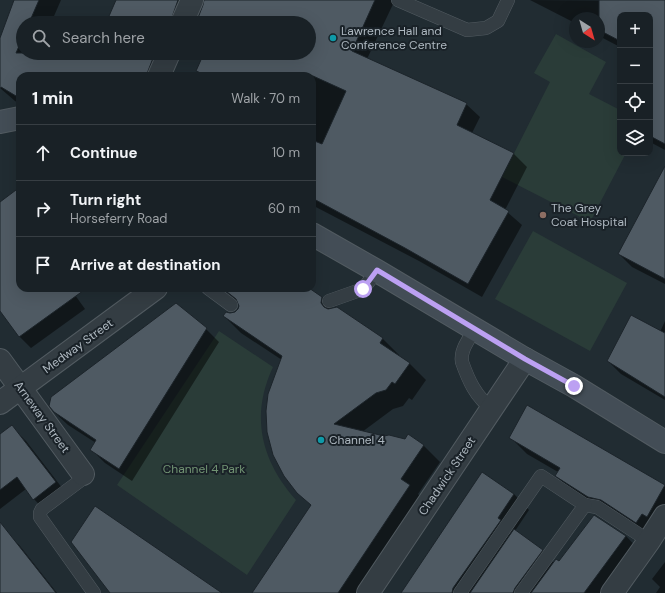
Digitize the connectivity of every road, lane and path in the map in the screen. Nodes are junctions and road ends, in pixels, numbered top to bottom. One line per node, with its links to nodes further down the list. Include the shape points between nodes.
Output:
1 (192, 0): 4 (street)
2 (398, 0): 3 (lane, via 467,30 486,28 498,21)
3 (508, 0)
4 (185, 16)
5 (166, 60): 6 (street)
6 (161, 72)
7 (16, 119): 8 (main road)
8 (0, 122)
9 (316, 236): 10 (main road)
10 (377, 270): 13 (lane, via 363,289); 15 (main road)
11 (151, 292): 18 (street, Medway Street)
12 (213, 292): 14 (lane)
13 (329, 301)
14 (231, 305)
15 (475, 329): 16 (main road); 20 (lane, via 461,356 462,362 479,398)
16 (525, 359): 20 (street, Chadwick Street); 21 (main road)
17 (0, 360): 18 (street, Arneway Street)
18 (21, 388): 19 (street, Medway Street); 22 (street, Arneway Street)
19 (0, 403)
20 (492, 408): 27 (street, Chadwick Street)
21 (665, 442)
22 (83, 474): 26 (lane, via 81,480 42,509 40,517)
23 (585, 505): 25 (lane, via 596,507); 28 (lane, via 541,476); 29 (lane)
24 (665, 516): 25 (street)
25 (649, 541): 30 (street)
26 (94, 593)
27 (368, 593)
28 (460, 593)
29 (521, 593)
30 (612, 593)

